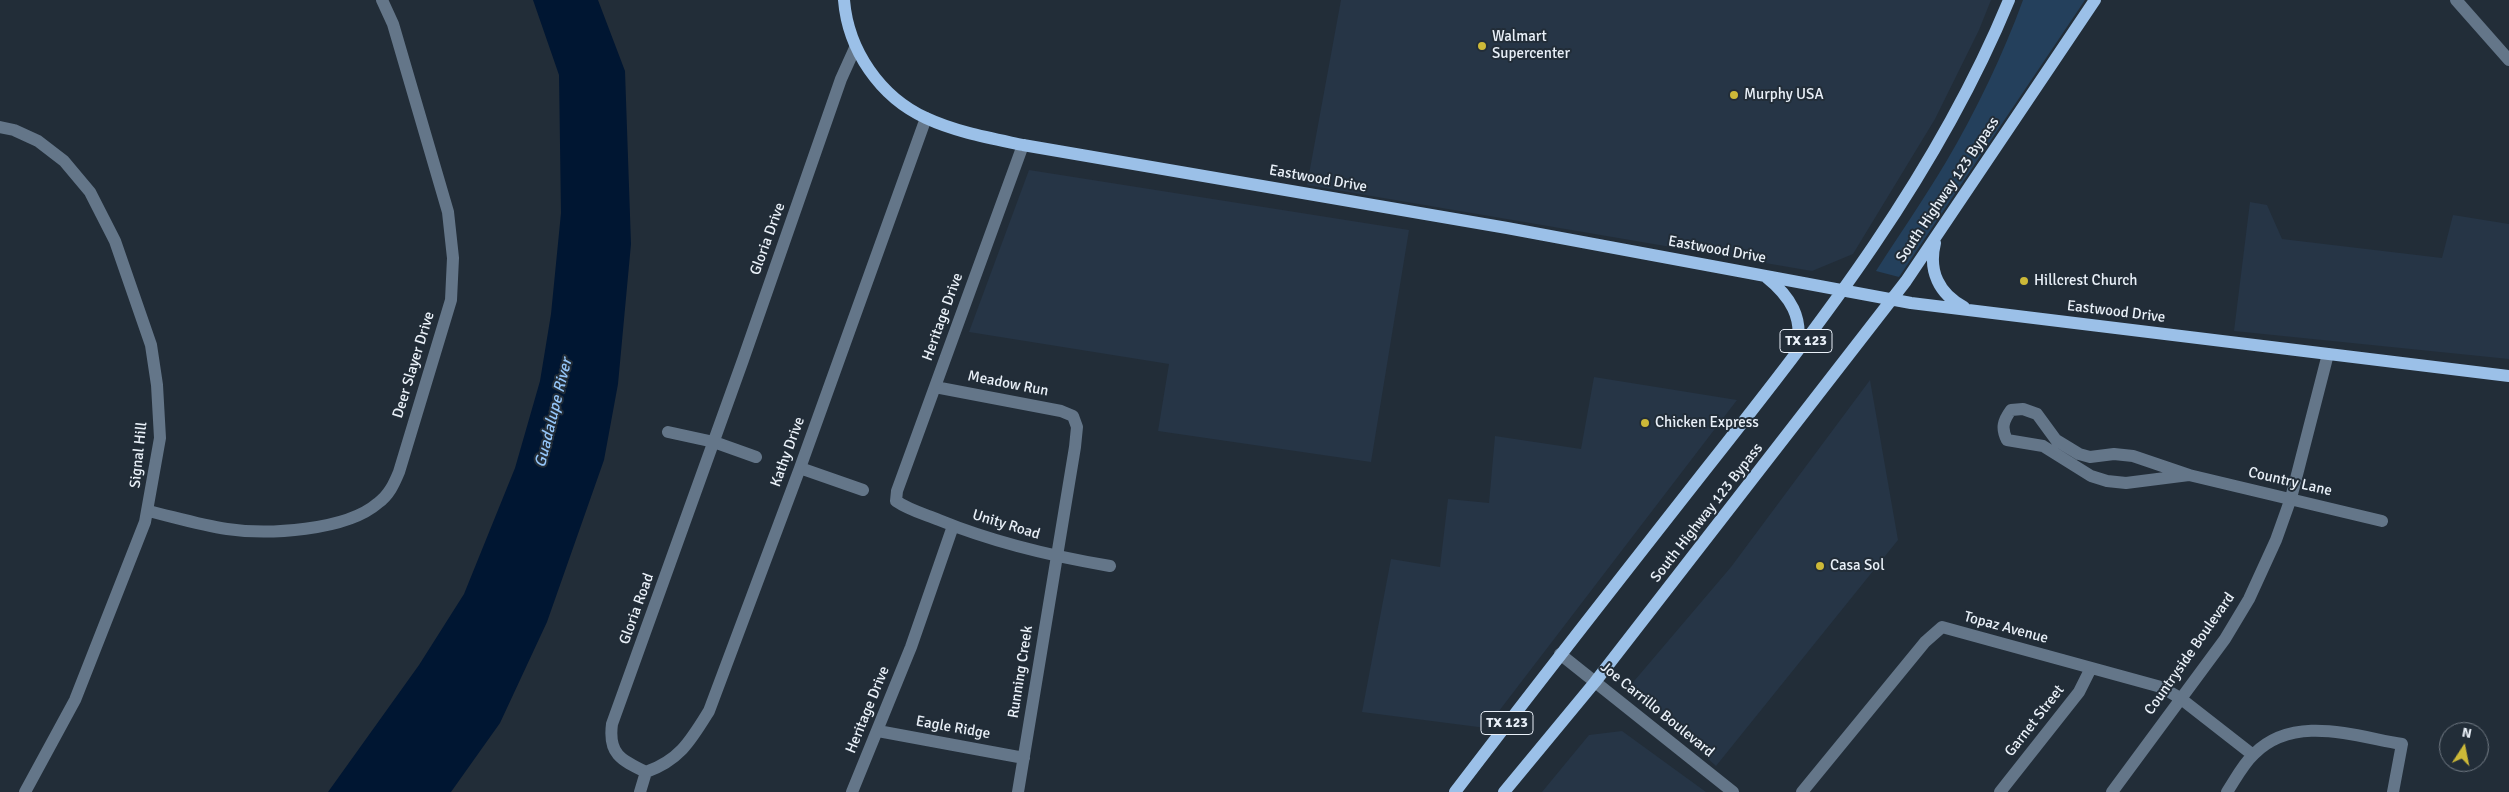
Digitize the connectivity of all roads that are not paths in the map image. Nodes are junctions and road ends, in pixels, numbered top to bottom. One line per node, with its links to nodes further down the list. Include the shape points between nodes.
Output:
1 (382, 0): 30 (street, Deer Slayer Drive, via 393,24 448,212 453,258 451,300 400,472 391,490 378,504 364,513 321,526 268,532 235,530)
2 (844, 0): 6 (main road)
3 (2009, 0): 13 (main road, South Highway 123 Bypass / TX 123, via 1956,113 1928,163)
4 (2095, 0): 11 (main road, South Highway 123 Bypass / TX 123)
5 (2456, 0): 7 (street)
6 (855, 48): 8 (main road, Eastwood Drive, via 872,73 894,96); 22 (street, Gloria Drive, via 840,80)
7 (2509, 60)
8 (926, 118): 10 (main road, Eastwood Drive, via 965,132); 25 (street, Kathy Drive)
9 (0, 126): 30 (street, Signal Hill, via 38,141 64,161 90,192 115,241 151,345 157,385 160,438)
10 (1022, 145): 12 (main road, Eastwood Drive); 19 (street, Heritage Drive)
11 (1937, 236): 14 (main road, South Highway 123 Bypass / TX 123); 15 (main road, via 1932,262 1937,280 1949,297)
12 (1763, 275): 13 (main road, Eastwood Drive); 17 (main road, via 1785,293 1796,312 1799,332)
13 (1844, 290): 14 (main road, Eastwood Drive); 17 (main road, South Highway 123 Bypass / TX 123)
14 (1892, 299): 15 (main road, Eastwood Drive); 37 (main road, South Highway 123 Bypass / TX 123)
15 (1971, 310): 16 (main road, Eastwood Drive)
16 (2328, 354): 18 (main road, Eastwood Drive); 28 (street, Countryside Boulevard)
17 (1795, 356): 35 (main road, South Highway 123 Bypass / TX 123)
18 (2509, 376)
19 (935, 387): 20 (street, Meadow Run); 29 (street, Heritage Drive)
20 (1073, 416): 33 (street, Running Creek, via 1077,427 1076,447)
21 (668, 432): 22 (street)
22 (714, 442): 24 (street); 42 (street, Gloria Road, via 612,724 610,739 614,750 627,763)
23 (2066, 453): 23 (street, Country Lane, via 2037,414 2023,409 2011,410 2002,431 2007,440 2018,444 2029,442); 26 (street, Country Lane, via 2090,457 2133,456); 26 (street, Country Lane, via 2091,476 2107,481 2126,483)
24 (756, 457)
25 (800, 468): 27 (street); 42 (street, Kathy Drive, via 709,711 679,754 664,766)
26 (2189, 475): 28 (street, Country Lane)
27 (863, 490)
28 (2291, 498): 31 (street, Country Lane); 38 (street, Countryside Boulevard, via 2249,599)
29 (896, 501): 32 (street, Unity Road)
30 (148, 511): 43 (street, Signal Hill, via 75,700)
31 (2382, 521)
32 (954, 526): 33 (street, Unity Road); 39 (street, Heritage Drive)
33 (1056, 556): 34 (street, Unity Road); 41 (street, Running Creek)
34 (1110, 566)
35 (1560, 654): 37 (street, Joe Carrillo Boulevard); 47 (main road, South Highway 123 Bypass / TX 123)
36 (2091, 668): 38 (street, Topaz Avenue, via 2161,686); 50 (street, Topaz Avenue, via 1942,627 1925,642); 51 (street, Garnet Street, via 2079,692)
37 (1596, 682): 48 (main road, South Highway 123 Bypass / TX 123); 49 (street, Joe Carrillo Boulevard)
38 (2180, 698): 40 (street, Topaz Avenue); 52 (street, Countryside Boulevard)
39 (878, 731): 41 (street, Eagle Ridge); 45 (street, Heritage Drive)
40 (2253, 754): 53 (street); 54 (street, via 2278,737 2308,730 2325,730 2402,744)
41 (1024, 758): 46 (street, Running Creek)
42 (646, 772): 44 (street)
43 (25, 792)
44 (640, 792)
45 (852, 792)
46 (1018, 792)
47 (1455, 792)
48 (1504, 792)
49 (1733, 792)
50 (1802, 792)
51 (2000, 792)
52 (2112, 792)
53 (2227, 792)
54 (2393, 792)

